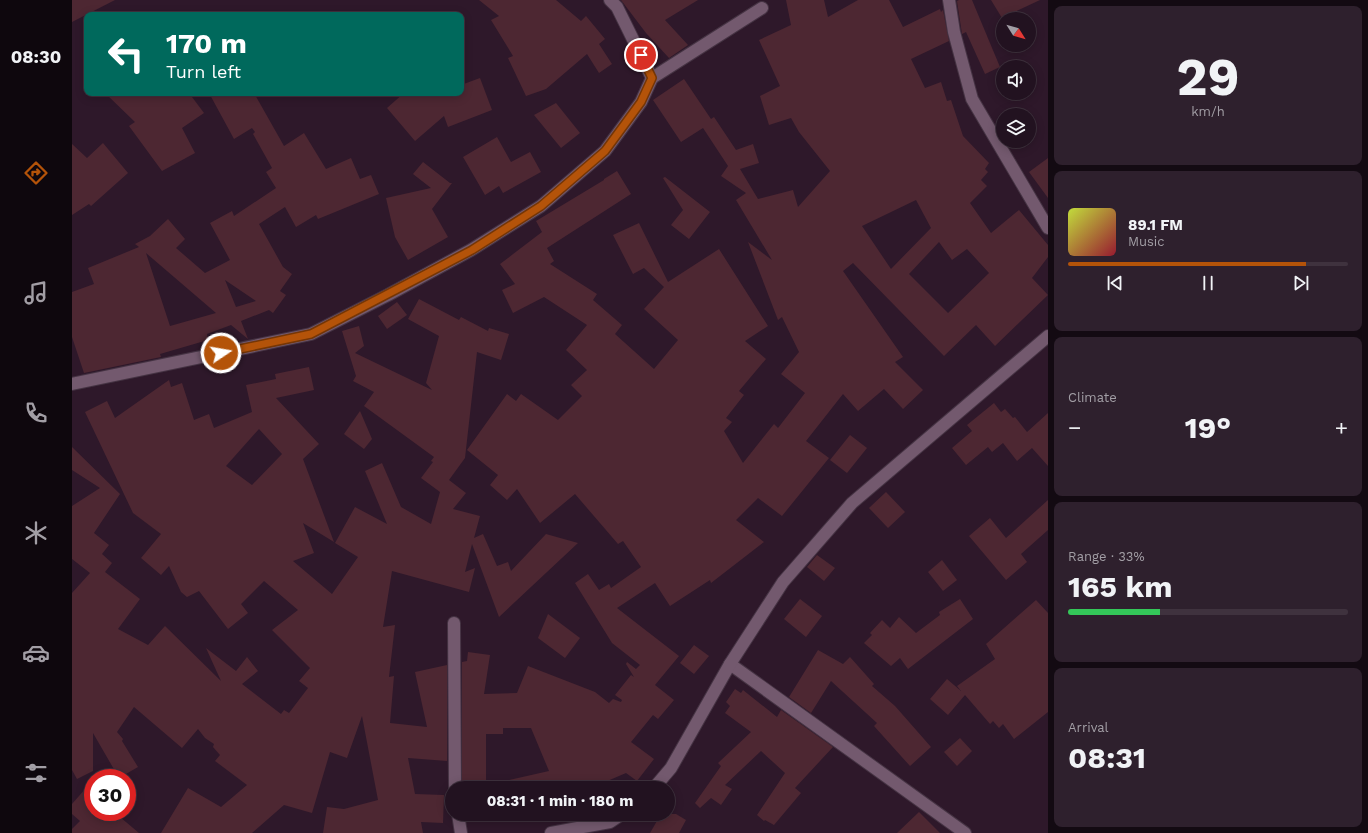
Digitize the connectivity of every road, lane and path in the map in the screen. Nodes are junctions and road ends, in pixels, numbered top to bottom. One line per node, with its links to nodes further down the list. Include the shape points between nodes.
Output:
1 (610, 0): 4 (street, via 617,7)
2 (949, 0): 5 (street, via 954,32 972,99)
3 (762, 8): 4 (street)
4 (652, 78): 7 (street, via 641,102 605,151 541,206 472,250 388,295 311,334)
5 (1048, 228)
6 (1048, 336): 9 (street, via 852,503 783,582)
7 (72, 384)
8 (454, 623): 10 (street)
9 (730, 664): 11 (street, via 671,768); 16 (street)
10 (455, 781)
11 (660, 781)
12 (459, 821): 14 (street)
13 (612, 821): 15 (street)
14 (462, 833)
15 (550, 833)
16 (965, 833)

